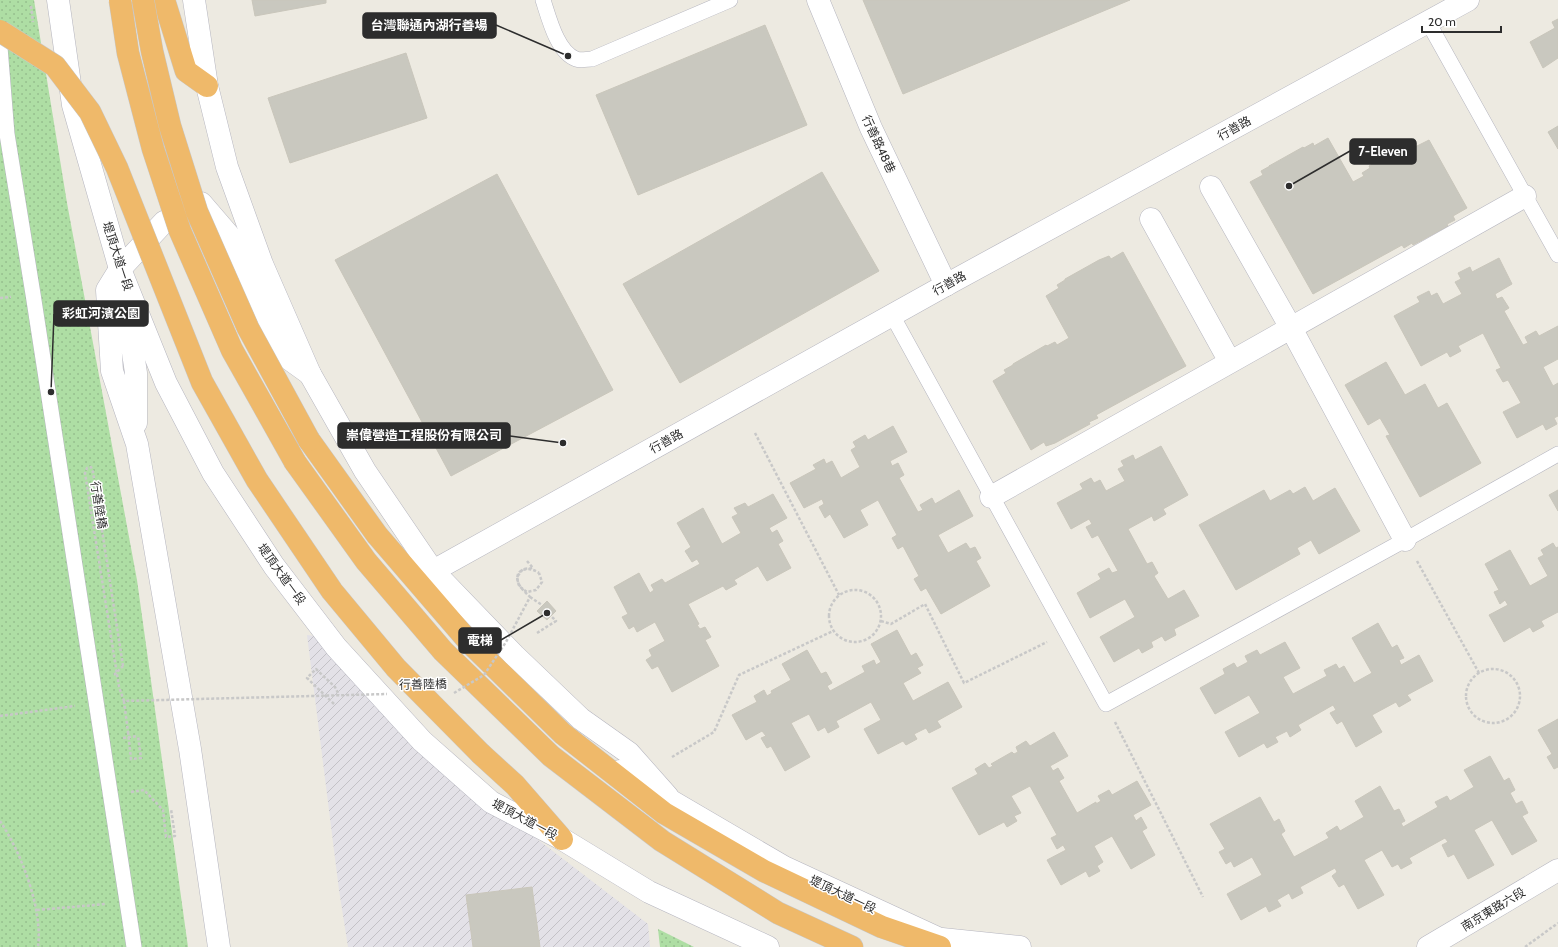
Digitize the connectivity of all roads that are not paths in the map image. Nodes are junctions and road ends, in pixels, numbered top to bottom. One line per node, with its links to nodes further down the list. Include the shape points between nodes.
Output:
1 (58, 0): 20 (street, 堤頂大道一段, via 73,105)
2 (120, 0): 37 (highway, bridge, via 128,53 153,149 180,231 232,350 292,456 366,561 443,651 551,756 662,842 778,913)
3 (143, 0): 33 (highway, bridge, via 170,126 197,212 248,328 309,440 377,535 470,643 563,734 664,813 764,871 882,927)
4 (151, 0): 17 (street, 堤頂大道一段, via 157,47 177,134)
5 (164, 0): 14 (highway, via 186,71)
6 (194, 0): 14 (street, 堤頂大道一段)
7 (545, 0): 8 (lane, via 556,37 569,55 578,60 592,59)
8 (730, 0)
9 (818, 0): 21 (street, 行善路48巷, via 870,128)
10 (1468, 0): 11 (street, 行善路)
11 (1428, 22): 16 (lane); 21 (street, 行善路)
12 (0, 31): 31 (highway, bridge, via 55,66 90,112 117,168 202,382 257,480 332,591 396,668 515,785)
13 (0, 47): 34 (lane, via 7,134)
14 (207, 86): 25 (street, 堤頂大道一段, via 227,167 257,249)
15 (1211, 186): 23 (street)
16 (1525, 196): 19 (lane); 23 (street)
17 (201, 203): 20 (street, via 164,222); 25 (street, via 232,239 285,356); 30 (street, 堤頂大道一段, via 228,276 292,406 373,522 509,675 616,768)
18 (1151, 219): 24 (street)
19 (1558, 255)
20 (120, 270): 31 (street, 堤頂大道一段, via 166,383 213,473 274,566 336,647 422,741 492,802); 35 (street, via 136,373 137,444 190,749)
21 (946, 285): 22 (street, 行善路)
22 (892, 315): 27 (lane); 29 (street, 行善路)
23 (1291, 328): 24 (street); 28 (street)
24 (1230, 362): 27 (street)
25 (310, 374): 29 (street, 堤頂大道一段, via 365,471)
26 (1558, 454): 28 (lane)
27 (991, 496): 28 (lane, via 1106,704)
28 (1405, 540)
29 (433, 571): 30 (street, 堤頂大道一段, via 514,656 581,719 629,753)
30 (669, 798): 33 (street, 堤頂大道一段, via 784,867)
31 (562, 839): 36 (street, 堤頂大道一段, via 649,892)
32 (1558, 870): 39 (street, 南京東路六段)
33 (945, 944): 38 (street, 堤頂大道一段)
34 (134, 947)
35 (219, 947)
36 (768, 947)
37 (852, 947)
38 (1020, 947)
39 (1428, 947)

